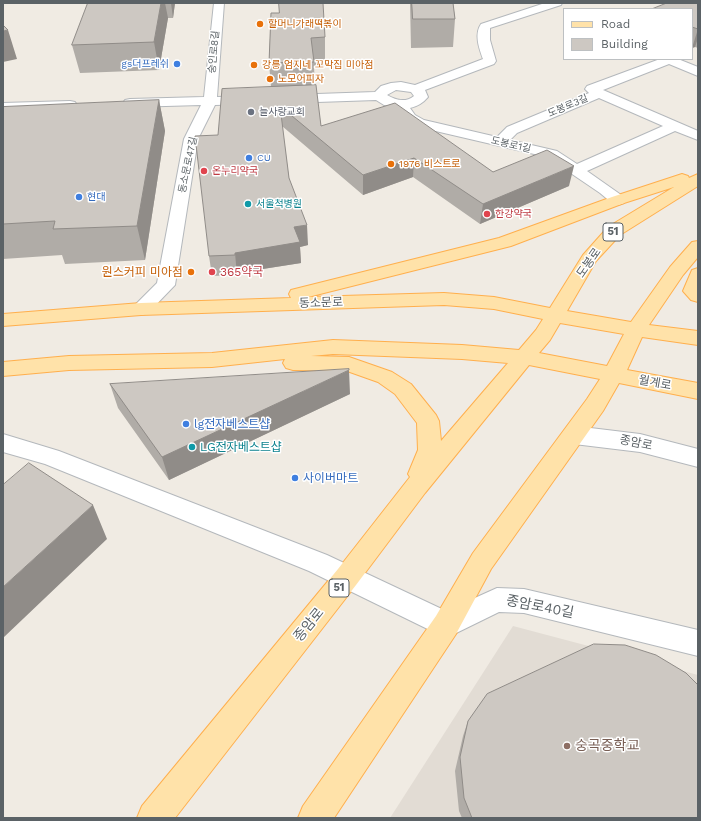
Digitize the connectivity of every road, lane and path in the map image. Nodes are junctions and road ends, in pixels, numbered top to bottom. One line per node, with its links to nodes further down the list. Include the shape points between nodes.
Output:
1 (219, 3): 10 (street, 숭인로8길)
2 (538, 5): 3 (street); 7 (street, via 485,26 484,42 490,61)
3 (557, 8)
4 (665, 60): 8 (street, 도봉로3길, via 592,89)
5 (670, 60): 6 (street, 도봉로3길)
6 (698, 72)
7 (416, 90): 9 (street, via 409,87 391,87 384,89); 13 (street, via 421,97 417,101)
8 (599, 93): 15 (street); 17 (street, 도봉로3길, via 512,130)
9 (379, 96): 10 (street); 13 (street, via 385,101)
10 (210, 101): 12 (street); 26 (street, 동소문로47길, via 191,139 166,286)
11 (83, 104): 14 (street)
12 (114, 104)
13 (402, 104): 17 (street, 도봉로1길, via 409,118 419,123)
14 (3, 107)
15 (675, 126): 16 (street); 18 (street)
16 (698, 136)
17 (500, 142): 18 (street, 도봉로1길, via 552,154)
18 (576, 170): 21 (street, 도봉로1길)
19 (698, 174): 21 (main road)
20 (698, 179): 27 (main road, 도봉로 / 51, via 614,231 589,259)
21 (618, 200): 25 (main road, via 505,242)
22 (698, 246): 29 (main road, via 676,271)
23 (698, 274): 24 (main road, via 692,291)
24 (698, 296)
25 (247, 305): 26 (main road, 동소문로); 27 (main road, 동소문로, via 444,299 494,303)
26 (141, 309): 28 (main road, 동소문로)
27 (555, 314): 29 (main road, 동소문로); 31 (main road, 도봉로 / 51)
28 (3, 320)
29 (636, 329): 30 (main road); 34 (main road)
30 (698, 338)
31 (524, 357): 32 (main road, via 333,347); 34 (main road); 39 (main road, 종암로 / 51)
32 (212, 360): 33 (main road, via 69,363); 39 (main road, via 349,364 385,377 403,390 428,421 430,450)
33 (3, 369)
34 (613, 376): 35 (main road, 월계로); 36 (main road)
35 (698, 391)
36 (574, 435): 38 (street, 종암로, via 640,443); 41 (main road, via 482,561)
37 (3, 443): 40 (street, via 51,457 318,563)
38 (698, 458)
39 (416, 486): 40 (main road, 종암로 / 51)
40 (347, 577): 41 (street); 43 (main road, 종암로 / 51)
41 (446, 625): 42 (street, 종암로40길, via 498,600 504,600 524,602); 44 (main road)
42 (698, 642)
43 (154, 818)
44 (315, 818)

